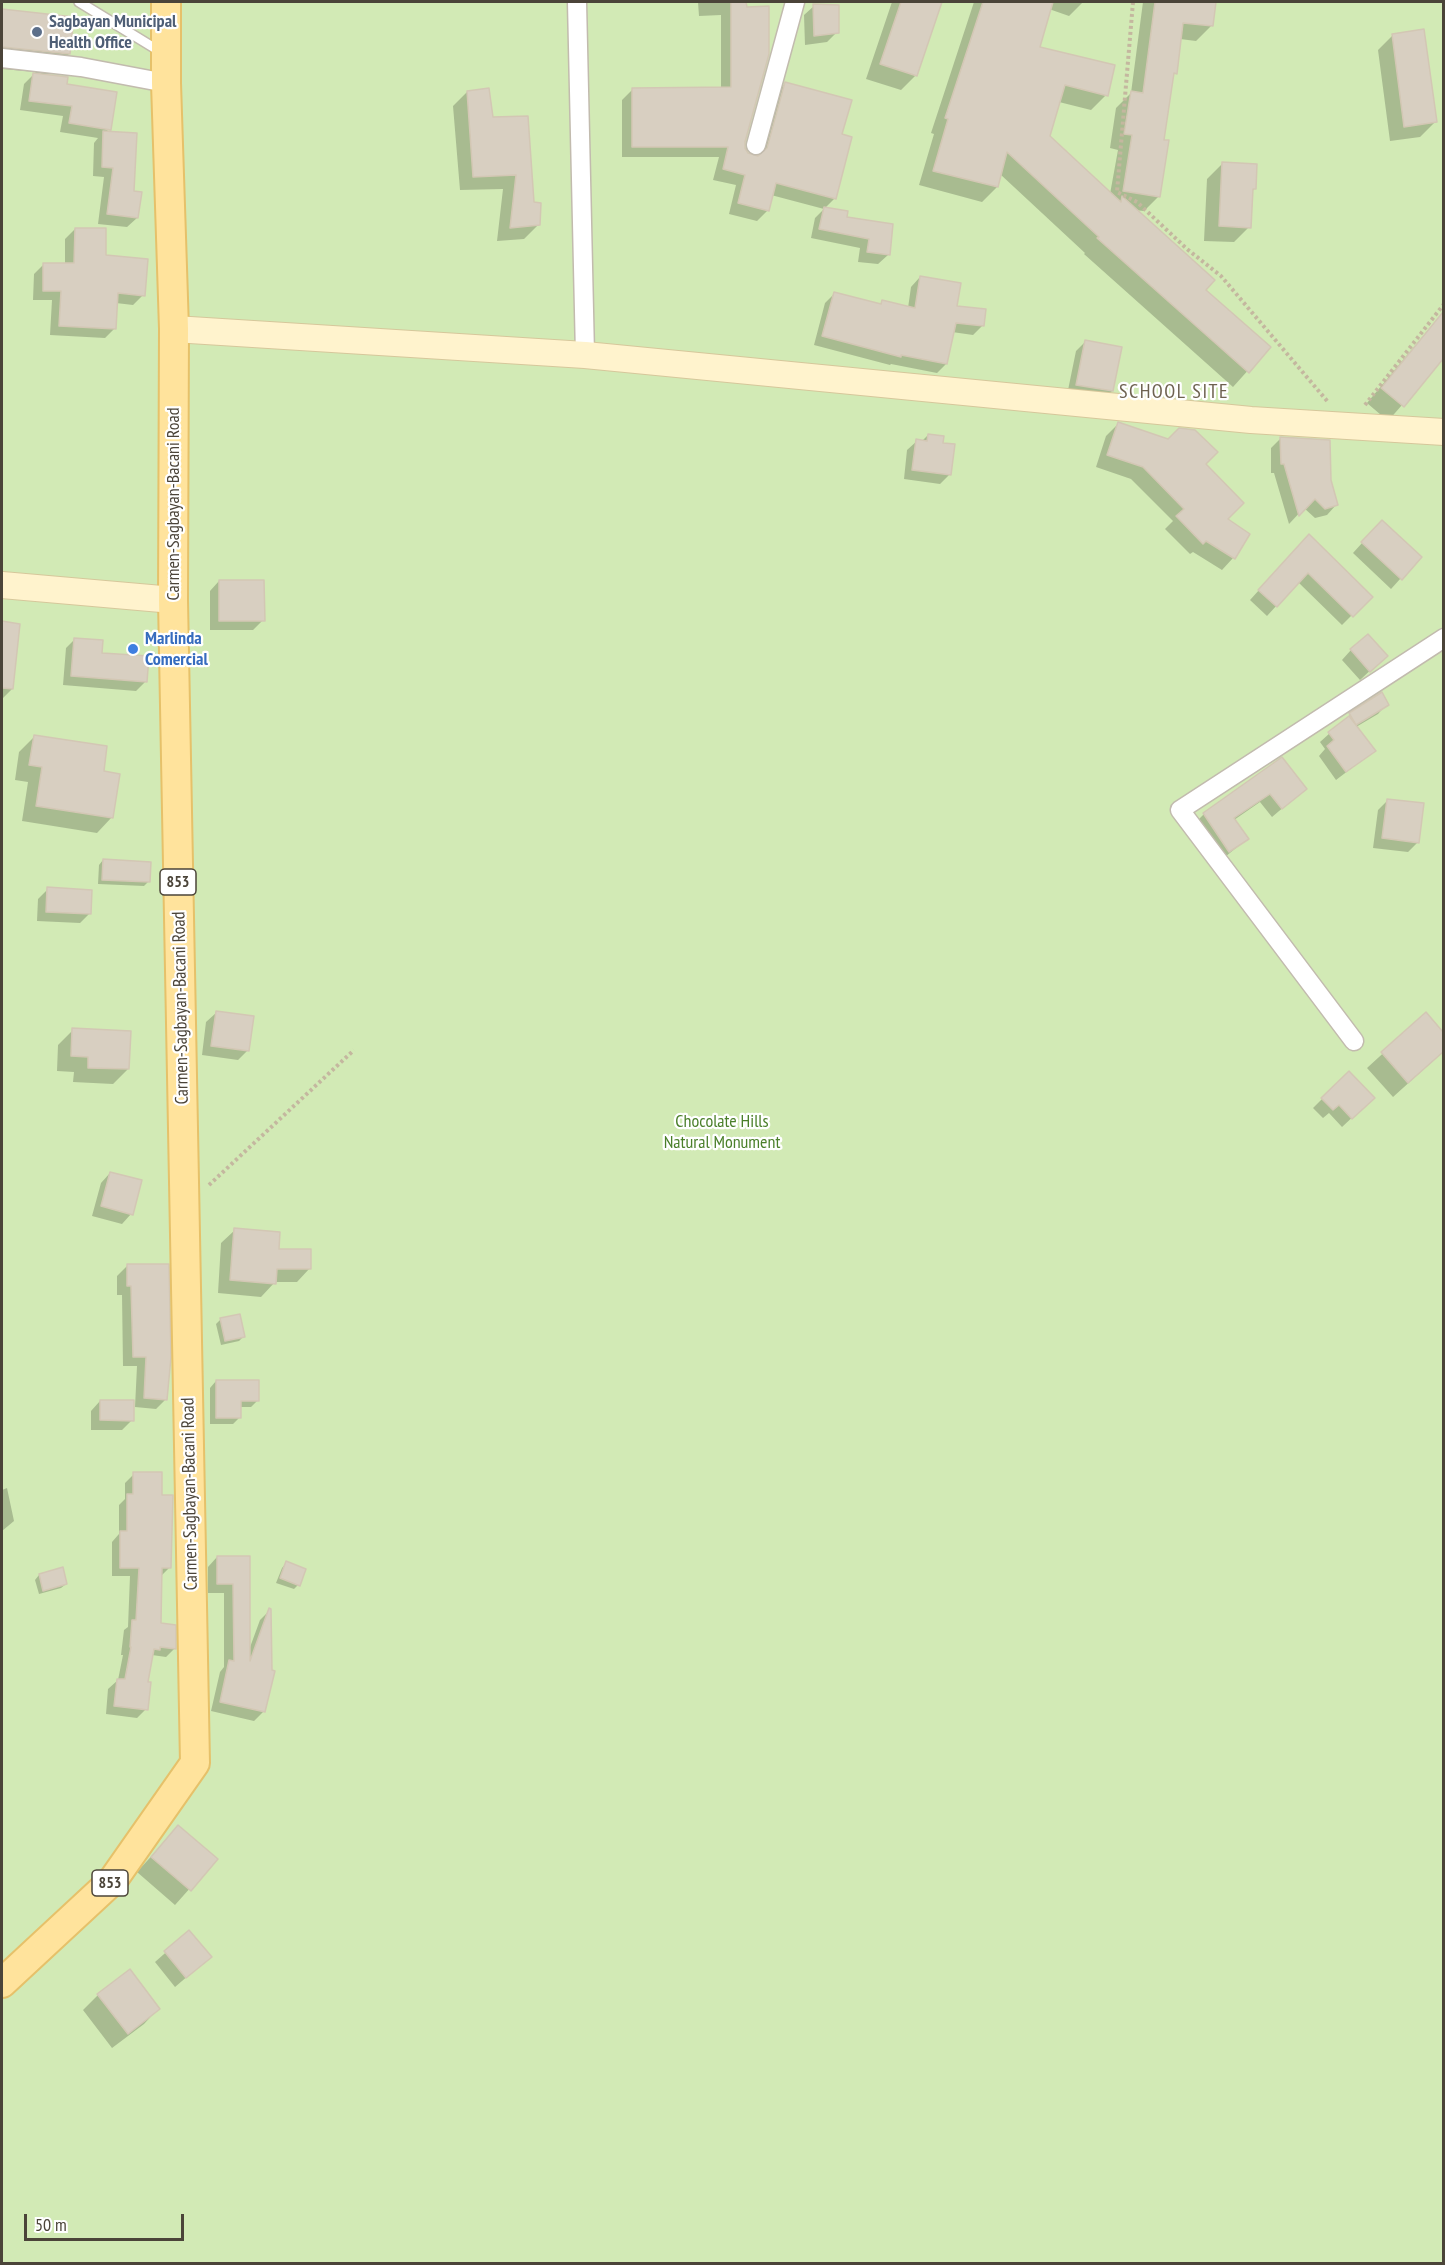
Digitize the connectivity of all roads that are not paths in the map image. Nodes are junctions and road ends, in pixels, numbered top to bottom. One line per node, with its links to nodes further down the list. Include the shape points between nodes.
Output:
1 (79, 2): 6 (lane)
2 (166, 2): 6 (main road, Carmen-Sagbayan-Bacani Road / 853)
3 (577, 2): 9 (street)
4 (795, 2): 7 (street)
5 (2, 58): 6 (street, via 81,67)
6 (166, 69): 8 (main road, Carmen-Sagbayan-Bacani Road / 853)
7 (756, 145)
8 (174, 329): 9 (street); 12 (main road, Carmen-Sagbayan-Bacani Road / 853)
9 (585, 355): 10 (street, via 1239,419)
10 (1443, 432)
11 (2, 585): 12 (street)
12 (173, 600): 15 (main road, Carmen-Sagbayan-Bacani Road / 853, via 195,1763 113,1880)
13 (1443, 638): 14 (street, via 1180,810)
14 (1354, 1041)
15 (2, 1983)

